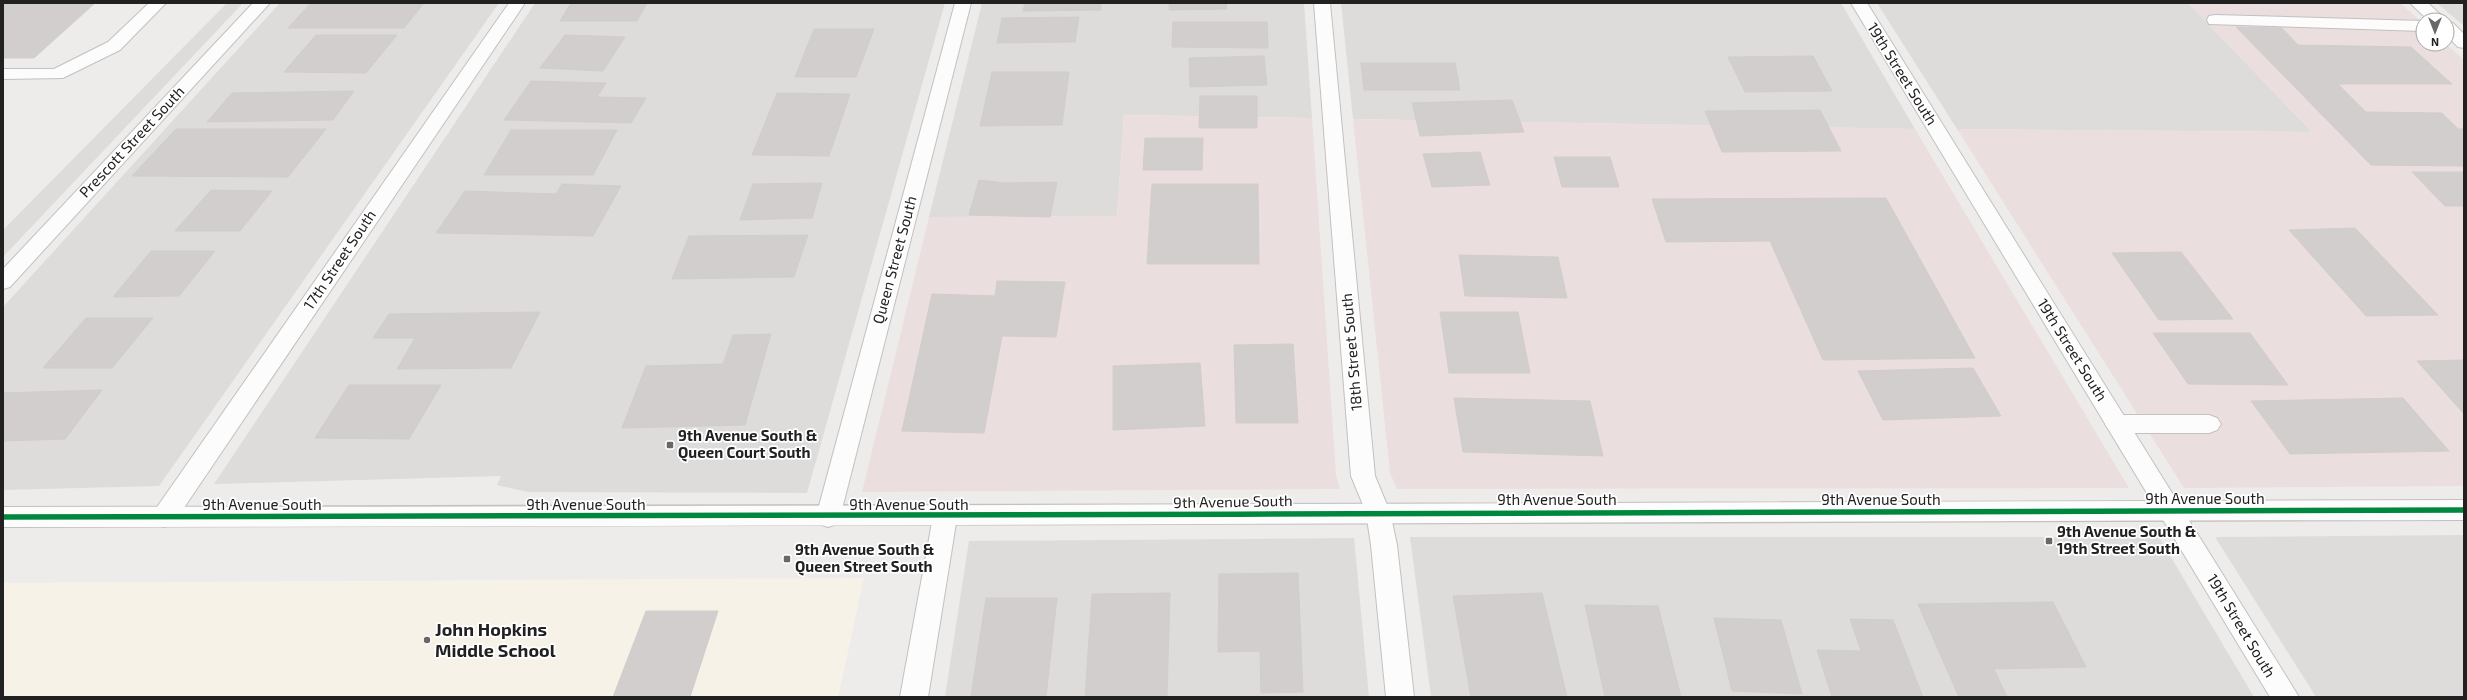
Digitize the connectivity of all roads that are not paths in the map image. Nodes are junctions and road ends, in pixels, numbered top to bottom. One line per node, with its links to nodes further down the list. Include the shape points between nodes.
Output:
1 (158, 3): 13 (street, via 114,46 58,74)
2 (262, 3): 14 (street, Prescott Street South)
3 (517, 3): 20 (street, 17th Street South)
4 (963, 3): 21 (street, Queen Street South)
5 (1322, 3): 18 (street, 18th Street South, via 1363,476)
6 (1859, 3): 15 (street, 19th Street South)
7 (2418, 3): 8 (street)
8 (2429, 12)
9 (2215, 20): 10 (street)
10 (2415, 26)
11 (2455, 35): 12 (street)
12 (2464, 43)
13 (3, 74)
14 (3, 282)
15 (2118, 424): 16 (street); 19 (street, 19th Street South)
16 (2209, 424)
17 (2464, 510): 19 (street, 9th Avenue South)
18 (1378, 512): 19 (street, 9th Avenue South); 22 (street, 9th Avenue South); 25 (street, 18th Street South)
19 (2171, 512): 26 (street, 19th Street South)
20 (164, 517): 21 (street, 9th Avenue South); 23 (street, 9th Avenue South)
21 (828, 517): 22 (street, 9th Avenue South)
22 (945, 517): 24 (street)
23 (3, 518)
24 (914, 697)
25 (1400, 697)
26 (2285, 697)

